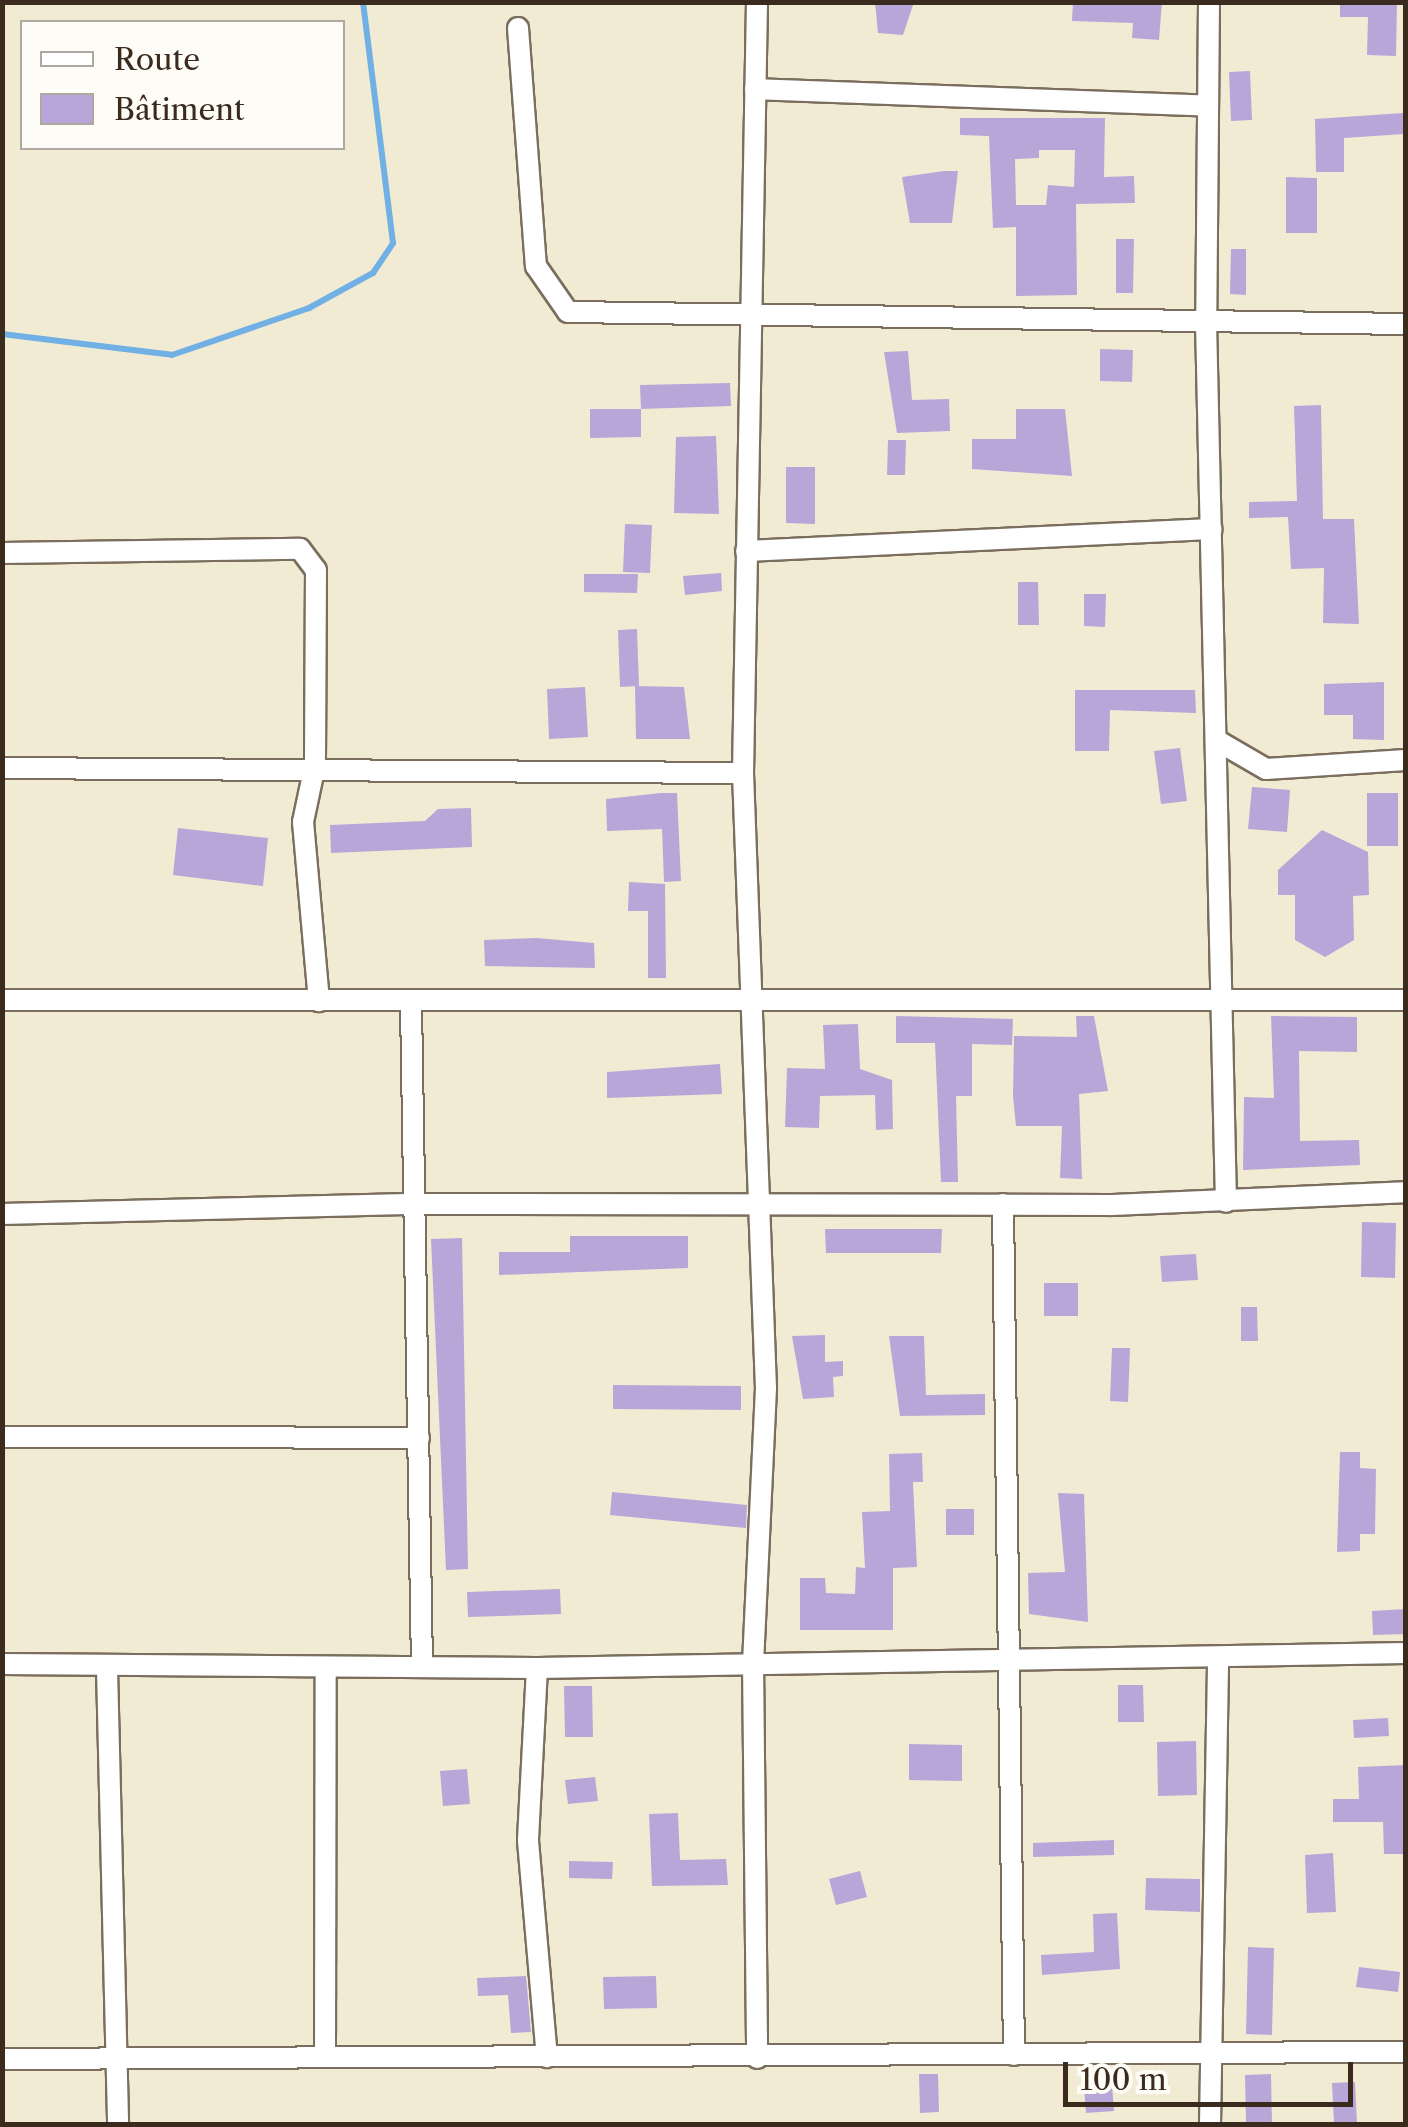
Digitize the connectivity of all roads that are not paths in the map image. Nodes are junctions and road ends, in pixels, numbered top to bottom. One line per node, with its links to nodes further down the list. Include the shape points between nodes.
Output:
1 (757, 2): 4 (street)
2 (1209, 2): 5 (street)
3 (518, 28): 6 (street, via 534,248 557,304 595,318)
4 (754, 89): 5 (street); 6 (street)
5 (1208, 106): 7 (street)
6 (752, 319): 7 (street); 10 (street)
7 (1206, 322): 8 (street); 9 (street)
8 (1406, 324)
9 (1211, 529): 10 (street); 12 (street)
10 (746, 550): 16 (street)
11 (2, 553): 14 (street, via 300,550 320,591)
12 (1216, 740): 13 (street, via 1266,769); 17 (street)
13 (1406, 760)
14 (315, 765): 15 (street); 16 (street); 20 (street, via 304,886)
15 (2, 768)
16 (743, 773): 21 (street)
17 (1221, 996): 19 (street); 21 (street); 24 (street)
18 (2, 1000): 20 (street)
19 (1406, 1000)
20 (319, 1001): 22 (street)
21 (756, 1001): 22 (street); 27 (street)
22 (411, 1004): 25 (street)
23 (1406, 1192): 24 (street)
24 (1226, 1202): 26 (street)
25 (417, 1204): 27 (street); 28 (street); 30 (street)
26 (1002, 1204): 27 (street); 33 (street)
27 (763, 1205): 34 (street, via 766,1388)
28 (2, 1214)
29 (2, 1437): 30 (street)
30 (419, 1438): 36 (street)
31 (1406, 1653): 32 (street)
32 (1218, 1656): 33 (street); 47 (street)
33 (1013, 1660): 34 (street); 41 (street)
34 (753, 1661): 38 (street); 45 (street)
35 (2, 1664): 39 (street)
36 (422, 1667): 37 (street); 38 (street)
37 (326, 1668): 39 (street); 43 (street)
38 (538, 1668): 44 (street, via 528,1841)
39 (107, 1669): 42 (street)
40 (1406, 2052): 47 (street)
41 (1014, 2054): 45 (street); 47 (street)
42 (116, 2055): 43 (street); 46 (street); 48 (street)
43 (325, 2056): 44 (street)
44 (547, 2057): 45 (street)
45 (757, 2058)
46 (2, 2059)
47 (1210, 2059): 49 (street)
48 (118, 2124)
49 (1210, 2124)

